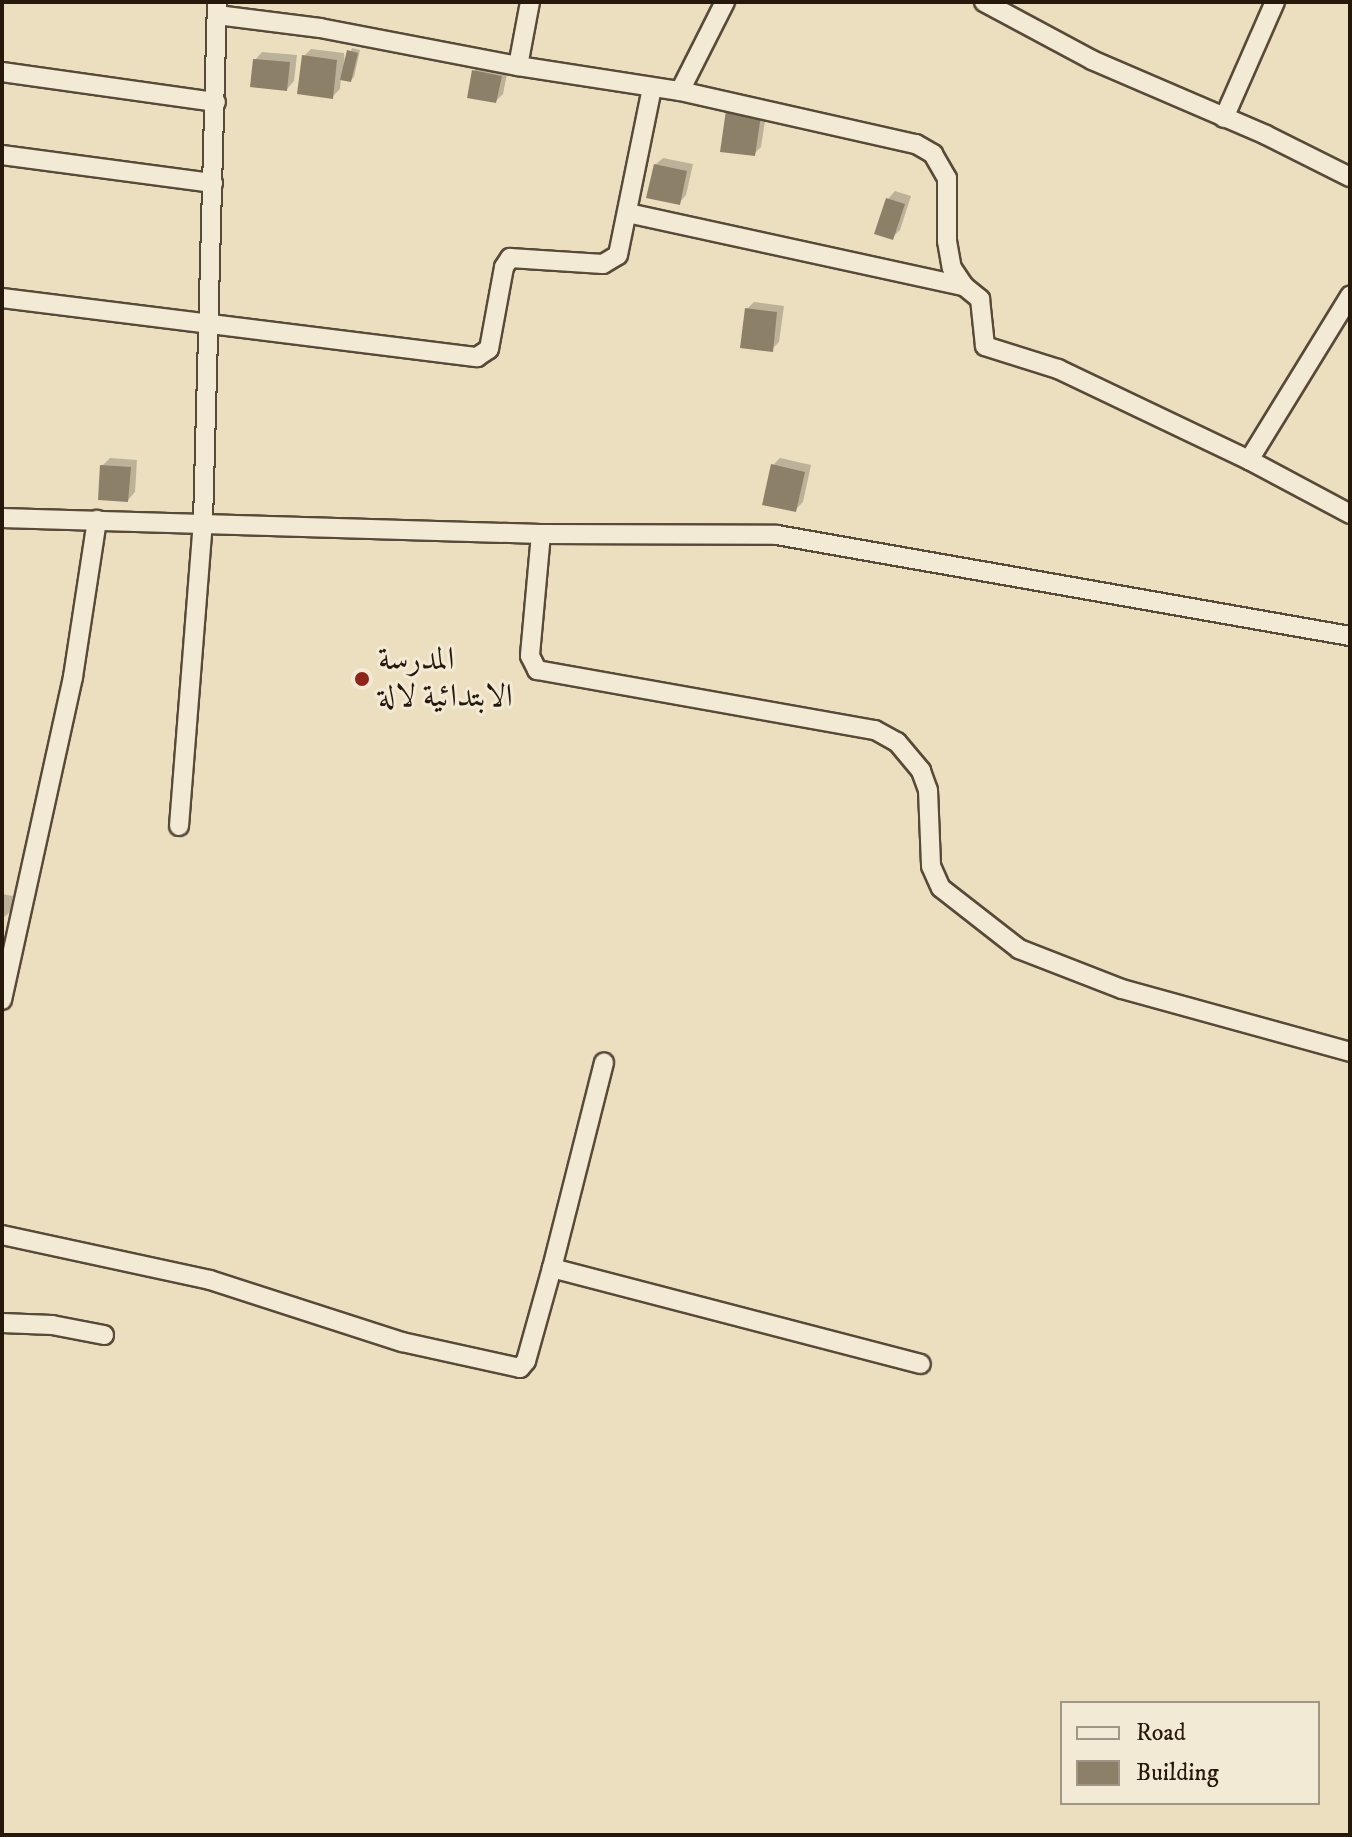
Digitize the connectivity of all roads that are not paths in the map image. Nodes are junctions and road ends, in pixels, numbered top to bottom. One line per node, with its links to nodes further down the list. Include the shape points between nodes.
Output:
1 (530, 2): 6 (street)
2 (725, 2): 9 (street)
3 (984, 2): 11 (street, via 1092,60)
4 (1275, 2): 11 (street)
5 (217, 8): 6 (street); 10 (street)
6 (518, 66): 8 (street)
7 (2, 72): 10 (street)
8 (652, 88): 9 (street); 15 (street)
9 (680, 91): 16 (street, via 925,148 947,178 950,260)
10 (216, 102): 14 (street)
11 (1224, 118): 13 (street)
12 (2, 155): 14 (street)
13 (1350, 177)
14 (213, 183): 19 (street)
15 (628, 213): 16 (street); 19 (street, via 618,255 609,263 517,257 507,261 489,349 477,357)
16 (964, 286): 20 (street, via 980,299 985,346 1058,369)
17 (1350, 296): 20 (street)
18 (2, 298): 19 (street)
19 (207, 323): 24 (street)
20 (1249, 460): 21 (street)
21 (1350, 514)
22 (2, 518): 23 (street)
23 (97, 520): 24 (street); 28 (street, via 73,677)
24 (203, 522): 25 (street); 27 (street)
25 (541, 534): 26 (street, via 777,535); 29 (street, via 530,656 537,670 875,730 897,742 921,771 928,790 931,866 941,888 1019,949 1122,989)
26 (1350, 636)
27 (179, 826)
28 (2, 1000)
29 (1350, 1052)
30 (604, 1062): 32 (street)
31 (2, 1235): 32 (street, via 210,1280 402,1342 515,1369 526,1361)
32 (552, 1268): 35 (street)
33 (2, 1323): 34 (street)
34 (104, 1335)
35 (921, 1364)

